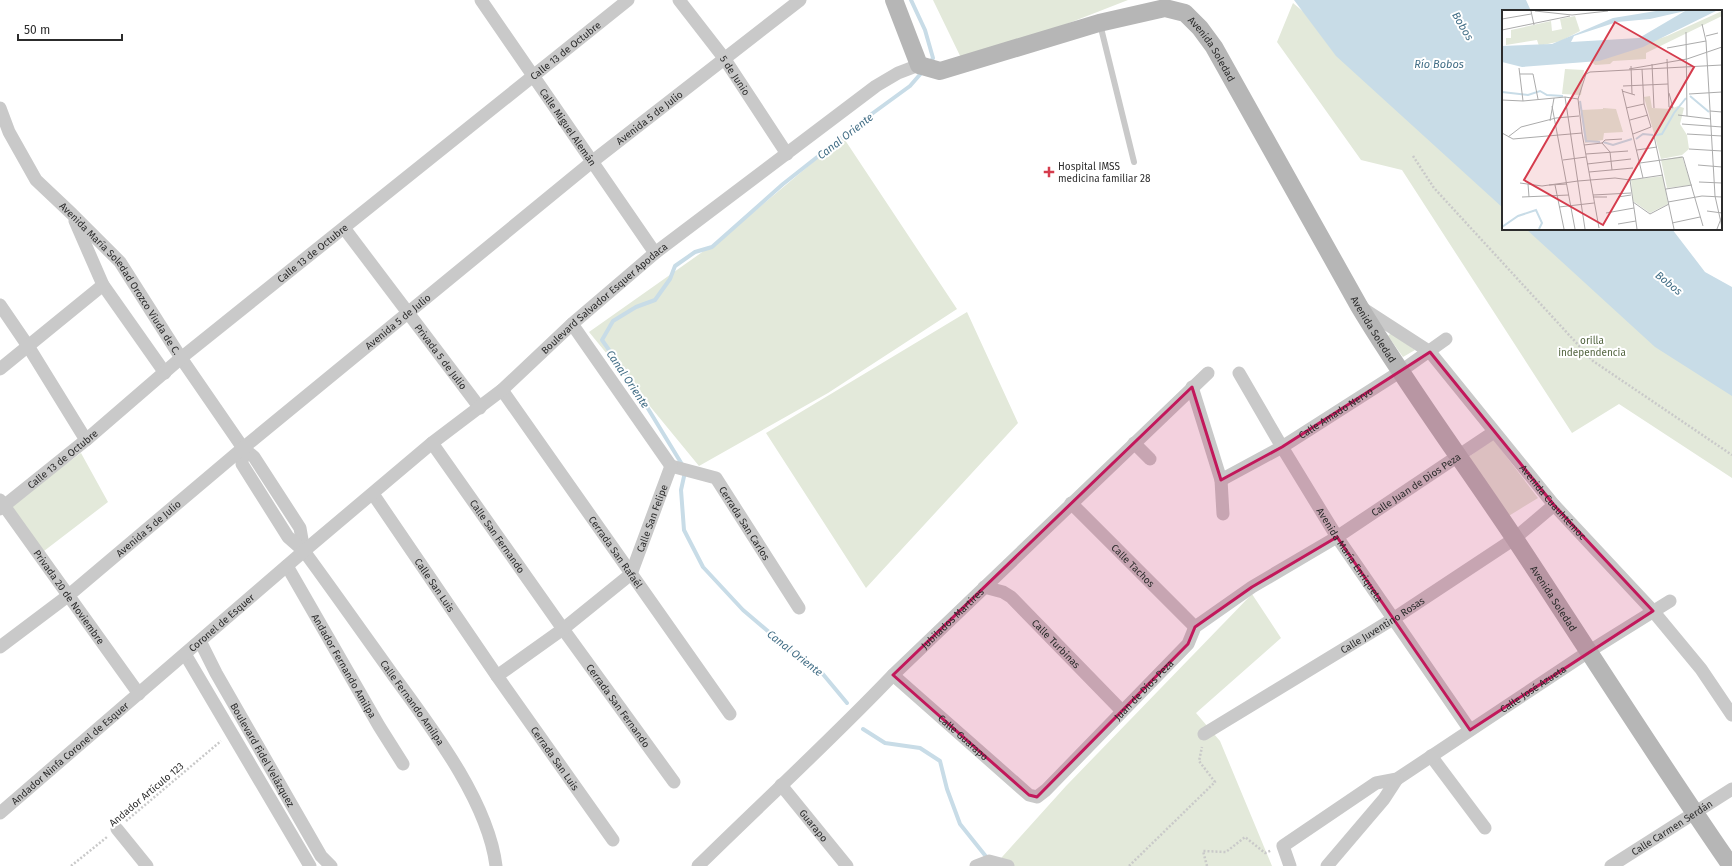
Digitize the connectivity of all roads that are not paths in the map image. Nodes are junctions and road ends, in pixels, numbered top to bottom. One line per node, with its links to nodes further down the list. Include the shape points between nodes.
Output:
1 (481, 0): 9 (street, Calle Miguel Alemán)
2 (628, 0): 9 (street, Calle 13 de Octubre)
3 (679, 0): 7 (street, 5 de Junio)
4 (800, 0): 7 (street, Avenida 5 de Julio)
5 (894, 0): 8 (main road)
6 (1099, 23): 8 (main road, Avenida Soledad, via 940,71); 13 (lane); 19 (main road, Avenida Soledad, via 1165,8 1185,13 1200,28 1214,47)
7 (724, 58): 11 (street, 5 de Junio); 12 (street, Avenida 5 de Julio)
8 (919, 65): 11 (street, Boulevard Salvador Esquer Apodaca, via 898,73 876,86)
9 (534, 77): 12 (street, Calle Miguel Alemán); 15 (street, Calle 13 de Octubre)
10 (0, 108): 14 (street, Avenida María Soledad Orozco Viuda de C., via 9,132 36,180)
11 (787, 154): 16 (street, Boulevard Salvador Esquer Apodaca)
12 (593, 161): 16 (street, Calle Miguel Alemán); 20 (street, Avenida 5 de Julio)
13 (1134, 162)
14 (72, 214): 17 (street); 25 (street, Avenida María Soledad Orozco Viuda de C., via 120,262)
15 (344, 228): 20 (street, Privada 5 de Julio); 25 (street, Calle 13 de Octubre)
16 (655, 253): 21 (street, Boulevard Salvador Esquer Apodaca)
17 (102, 285): 23 (street); 28 (street)
18 (0, 305): 23 (street)
19 (1359, 306): 24 (street, Avenida Cuauhtémoc); 27 (main road, Avenida Soledad)
20 (408, 314): 33 (street, Privada 5 de Julio); 39 (street, Avenida 5 de Julio)
21 (572, 324): 32 (street, Boulevard Salvador Esquer Apodaca); 42 (street)
22 (1446, 340): 24 (street, Calle Amado Nervo)
23 (28, 346): 26 (street); 35 (street)
24 (1430, 352): 27 (street, Calle Amado Nervo); 34 (street, Avenida Cuauhtémoc)
25 (181, 358): 28 (street, Calle 13 de Octubre); 39 (street, Avenida María Soledad Orozco Viuda de C.)
26 (0, 369)
27 (1401, 371): 38 (street, Calle Amado Nervo); 40 (main road, Avenida Soledad)
28 (165, 373): 35 (street, Calle 13 de Octubre)
29 (1208, 373): 31 (street, Jubilados Martires)
30 (1239, 373): 38 (street, Avenida María Enriqueta)
31 (1192, 387): 37 (street, Jubilados Martires); 43 (street)
32 (502, 390): 33 (street, Boulevard Salvador Esquer Apodaca); 53 (street, Cerrada San Rafaél)
33 (480, 408): 36 (street, Boulevard Salvador Esquer Apodaca)
34 (1494, 432): 40 (street, Calle Juan de Dios Peza); 47 (street, Avenida Cuauhtémoc)
35 (86, 440): 46 (street, Calle 13 de Octubre)
36 (432, 443): 44 (street, Boulevard Salvador Esquer Apodaca); 61 (street, Calle San Fernando)
37 (1134, 443): 41 (street); 45 (street, Jubilados Martires)
38 (1282, 447): 43 (street, Calle Amado Nervo); 49 (street, Avenida María Enriqueta)
39 (243, 448): 51 (street, Avenida María Soledad Orozco Viuda de C., via 254,457 300,528); 55 (street, Avenida 5 de Julio)
40 (1457, 456): 49 (street, Calle Juan de Dios Peza); 50 (main road, Avenida Soledad)
41 (1150, 459)
42 (671, 466): 53 (street, Calle San Felipe); 57 (street, Cerrada San Carlos, via 716,478)
43 (1221, 480): 48 (street)
44 (373, 494): 51 (street, Boulevard Salvador Esquer Apodaca); 67 (street, Calle San Luis)
45 (1071, 503): 54 (street, Jubilados Martires); 60 (street, Calle Tachos)
46 (1, 505): 55 (street, Privada 20 de Noviembre)
47 (1554, 505): 50 (street, Calle Juventino Rosas); 58 (street, Avenida Cuauhtémoc)
48 (1223, 514)
49 (1337, 537): 59 (street, Avenida María Enriqueta); 60 (street, Calle Juan de Dios Peza, via 1252,587)
50 (1514, 539): 59 (street, Calle Juventino Rosas); 64 (main road, Avenida Soledad)
51 (304, 551): 52 (street, Coronel de Esquer); 89 (street, Calle Fernando Amilpa, via 443,744 476,803 494,849)
52 (287, 566): 62 (street, Coronel de Esquer); 75 (street, Andador Fernando Amilpa)
53 (631, 574): 61 (street); 70 (street, Cerrada San Rafaél)
54 (984, 587): 66 (street, Jubilados Martires); 69 (street, Calle Turbinas, via 1010,596)
55 (69, 595): 63 (street, Avenida 5 de Julio); 68 (street, Privada 20 de Noviembre)
56 (1670, 601): 58 (street, Calle José Azueta)
57 (799, 608)
58 (1653, 611): 64 (street, Calle José Azueta); 71 (street, Avenida Cuauhtémoc, via 1701,670)
59 (1393, 619): 72 (street, Avenida María Enriqueta); 73 (street, Calle Juventino Rosas)
60 (1195, 627): 69 (street, Juan de Dios Peza, via 1188,644)
61 (563, 629): 67 (street); 77 (street, Cerrada San Fernando)
62 (200, 641): 65 (street, Coronel de Esquer); 88 (street, Boulevard Fidel Velázquez, via 321,856)
63 (0, 647)
64 (1588, 652): 72 (street, Calle José Azueta); 81 (main road, Avenida Soledad)
65 (185, 654): 68 (street, Coronel de Esquer); 87 (street, Boulevard Fidel Velázquez)
66 (892, 675): 78 (street, Jubilados Martires, via 844,726); 80 (street, Calle Guarapo, via 1029,795)
67 (497, 676): 85 (street, Cerrada San Luis)
68 (139, 694): 82 (street, Andador Ninfa Coronel de Esquer)
69 (1122, 711): 80 (street, Juan de Dios Peza)
70 (730, 714)
71 (1732, 715)
72 (1470, 730): 74 (street, Calle José Azueta)
73 (1204, 734)
74 (1431, 756): 76 (street, Calle José Azueta); 83 (street)
75 (403, 764)
76 (1397, 778): 94 (street, Calle José Azueta, via 1376,783 1283,846); 95 (street, Calle José Azueta, via 1384,798)
77 (674, 782)
78 (781, 785): 90 (street, Jubilados Martires); 91 (street, Guarapo)
79 (1732, 789): 81 (street, Calle Carmen Serdán)
80 (1037, 797)
81 (1694, 812): 96 (street, Calle Carmen Serdán); 97 (main road, Avenida Soledad)
82 (0, 813)
83 (1484, 828)
84 (117, 829): 86 (street)
85 (613, 840)
86 (147, 866)
87 (310, 866)
88 (331, 866)
89 (496, 866)
90 (698, 866)
91 (847, 866)
92 (976, 866): 93 (street, via 989,861)
93 (1008, 866)
94 (1290, 866)
95 (1327, 866)
96 (1611, 866)
97 (1731, 866)

